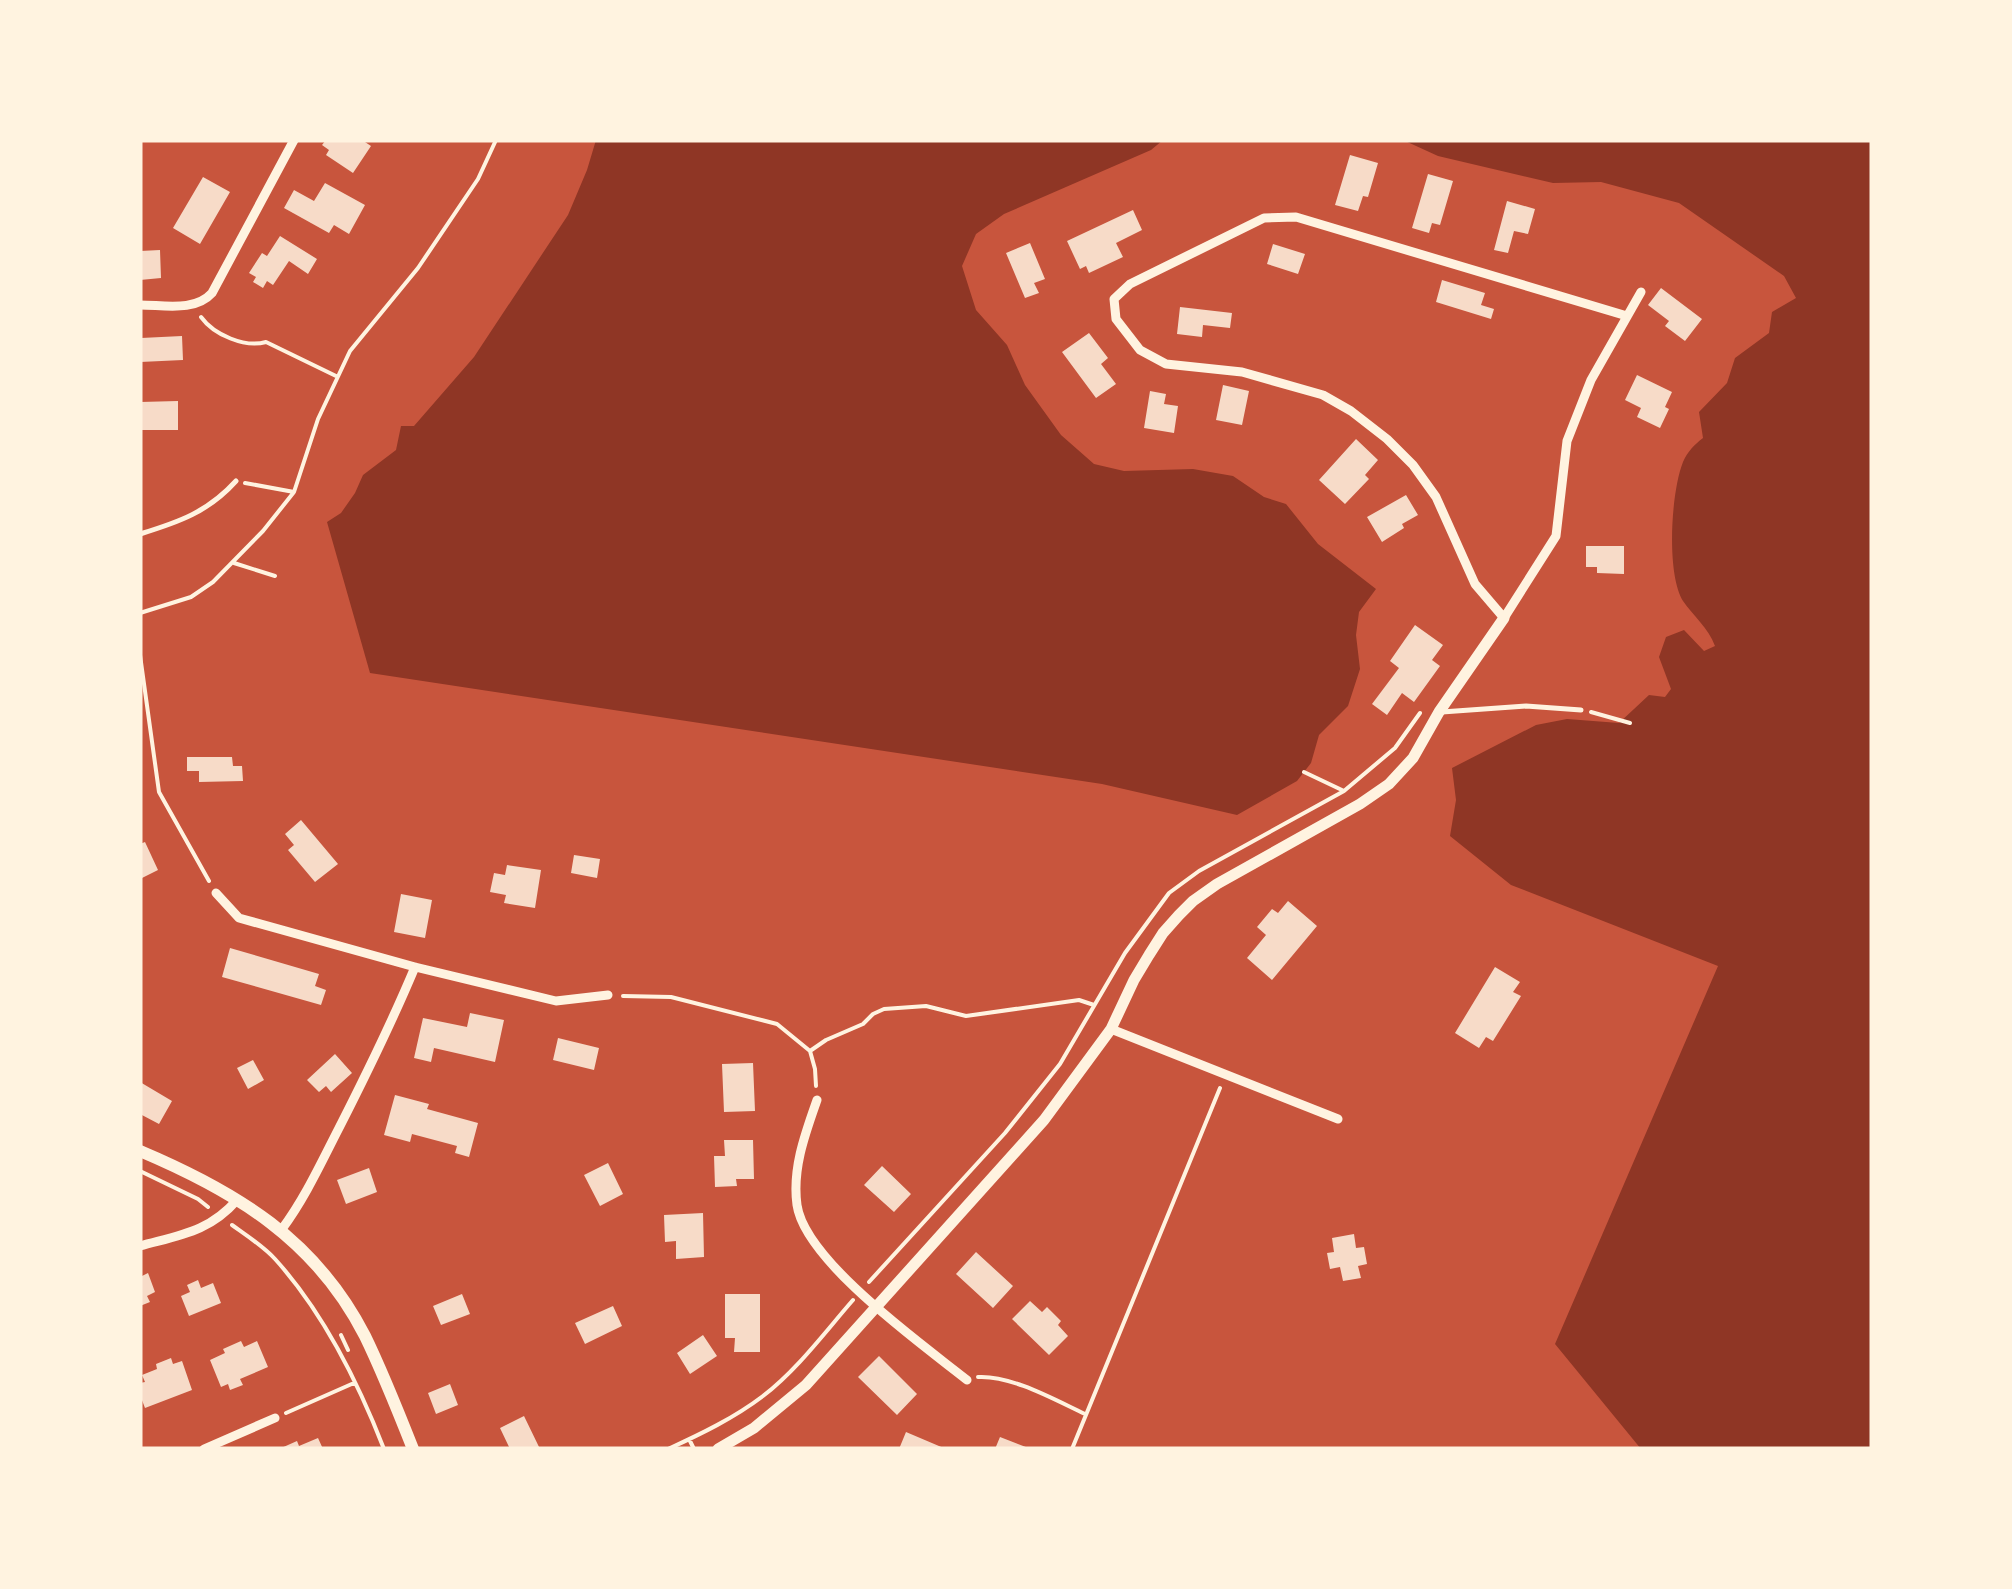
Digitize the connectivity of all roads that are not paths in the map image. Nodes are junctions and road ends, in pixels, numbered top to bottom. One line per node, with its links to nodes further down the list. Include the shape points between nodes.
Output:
1 (294, 140): 3 (street, via 205,301)
2 (1641, 292): 4 (street)
3 (140, 305)
4 (1627, 316): 7 (street, via 1567,441 1556,536); 7 (street, via 1296,218 1264,218 1130,284 1114,300 1116,319 1140,350 1166,364 1242,372 1322,395 1387,438 1436,497 1475,584)
5 (236, 482): 6 (lane, via 206,508)
6 (140, 534)
7 (1504, 618): 9 (street)
8 (1582, 710): 9 (lane)
9 (1440, 712): 13 (street, via 1413,758 1378,793 1193,901 1162,933)
10 (216, 894): 11 (street, via 239,918)
11 (415, 967): 12 (street, via 556,1001); 18 (street, via 300,1206)
12 (608, 995)
13 (1111, 1029): 15 (street); 20 (street, via 1044,1120)
14 (817, 1100): 20 (street, via 802,1142 797,1208 821,1253)
15 (1338, 1119)
16 (140, 1152): 17 (main road)
17 (237, 1200): 18 (main road); 19 (street, via 200,1229)
18 (282, 1229): 24 (main road, via 332,1284 364,1334)
19 (140, 1246)
20 (876, 1307): 21 (street); 25 (street, via 806,1384)
21 (967, 1380)
22 (275, 1418): 23 (street)
23 (204, 1449)
24 (412, 1449)
25 (718, 1449)

